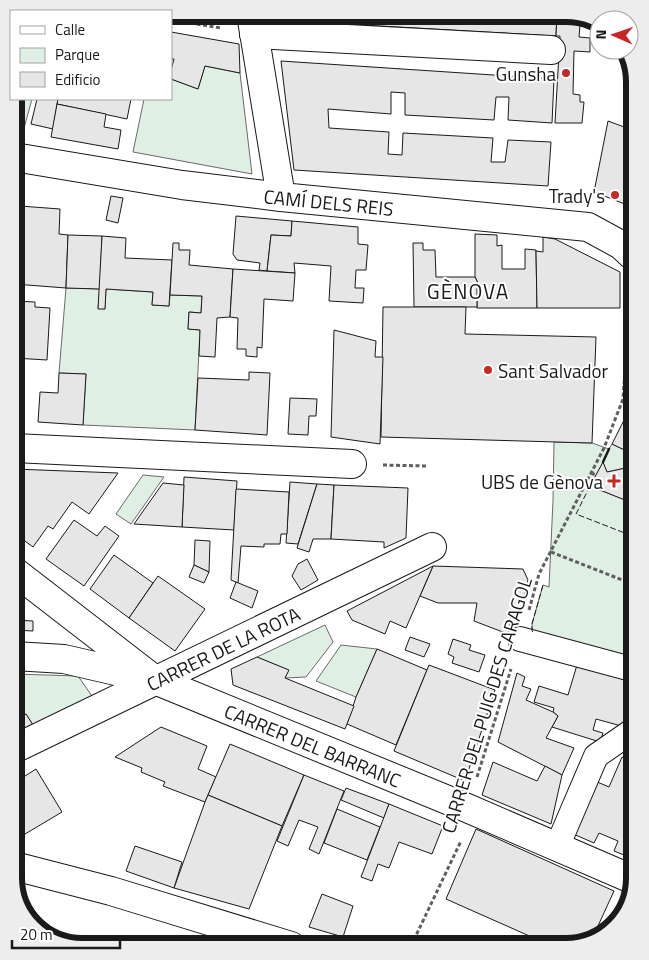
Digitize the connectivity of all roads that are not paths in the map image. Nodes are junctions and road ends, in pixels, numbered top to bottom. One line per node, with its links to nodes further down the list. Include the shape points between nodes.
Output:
1 (252, 24): 2 (street); 4 (street)
2 (551, 50)
3 (23, 158): 4 (street, CAMÍ DELS REIS, via 182,185)
4 (281, 197): 5 (street, CAMÍ DELS REIS, via 588,227)
5 (626, 250)
6 (23, 448): 7 (street)
7 (352, 464)
8 (432, 547): 13 (street, CARRER DE LA ROTA)
9 (22, 577): 13 (street, CARRER DEL BARRANC)
10 (520, 639): 12 (street)
11 (22, 656): 13 (street, via 64,659)
12 (626, 668)
13 (155, 680): 15 (street, CARRER DE LA ROTA); 16 (street, CARRER DEL BARRANC)
14 (626, 735): 16 (street, via 596,756)
15 (22, 745)
16 (557, 847): 18 (street, CARRER DEL BARRANC)
17 (22, 868): 19 (street, via 111,891)
18 (626, 877)
19 (263, 937)

